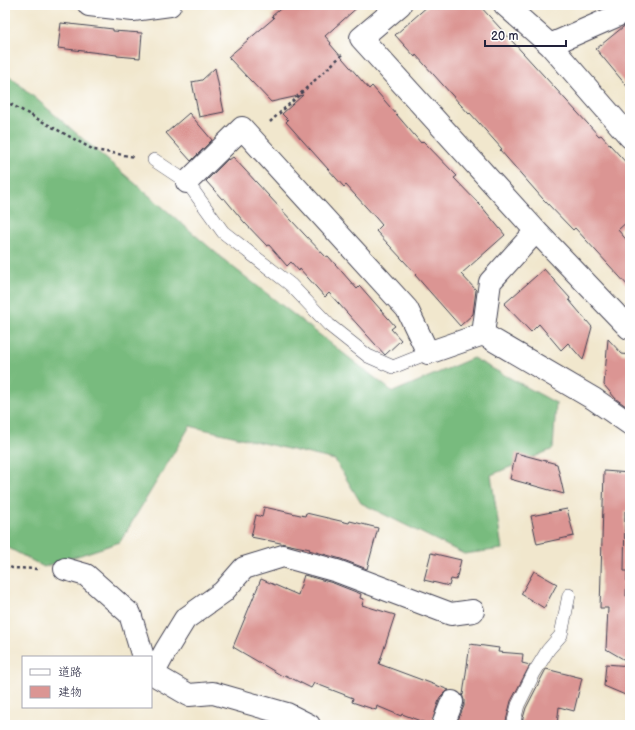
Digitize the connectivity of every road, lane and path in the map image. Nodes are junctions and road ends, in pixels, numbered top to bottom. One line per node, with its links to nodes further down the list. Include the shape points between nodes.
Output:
1 (91, 5): 2 (street, via 133,10)
2 (170, 5)
3 (400, 5): 6 (street)
4 (505, 5): 7 (street)
5 (630, 10): 7 (street)
6 (360, 38): 9 (path, via 258,132); 13 (street)
7 (550, 45): 10 (street)
8 (5, 101): 11 (path, via 94,150)
9 (242, 128): 12 (street); 16 (street, via 407,309)
10 (630, 137)
11 (154, 160): 12 (lane)
12 (187, 182): 16 (lane, via 223,232 291,285 329,325 368,356 393,367)
13 (536, 231): 14 (street); 15 (street, via 490,282)
14 (630, 328)
15 (483, 334): 16 (street); 17 (street, via 594,399)
16 (428, 353)
17 (630, 424)
18 (5, 564): 19 (path, via 12,568)
19 (65, 569): 22 (street, via 86,574 130,614)
20 (569, 595): 28 (lane, via 561,635 534,673 518,705)
21 (473, 611): 23 (street, via 450,614 337,571 283,556 244,568 223,592 185,619 166,650)
22 (145, 656)
23 (152, 664)
24 (152, 669): 26 (street, via 189,695 213,693 287,714)
25 (452, 702): 27 (street)
26 (309, 725)
27 (443, 725)
28 (513, 725)

